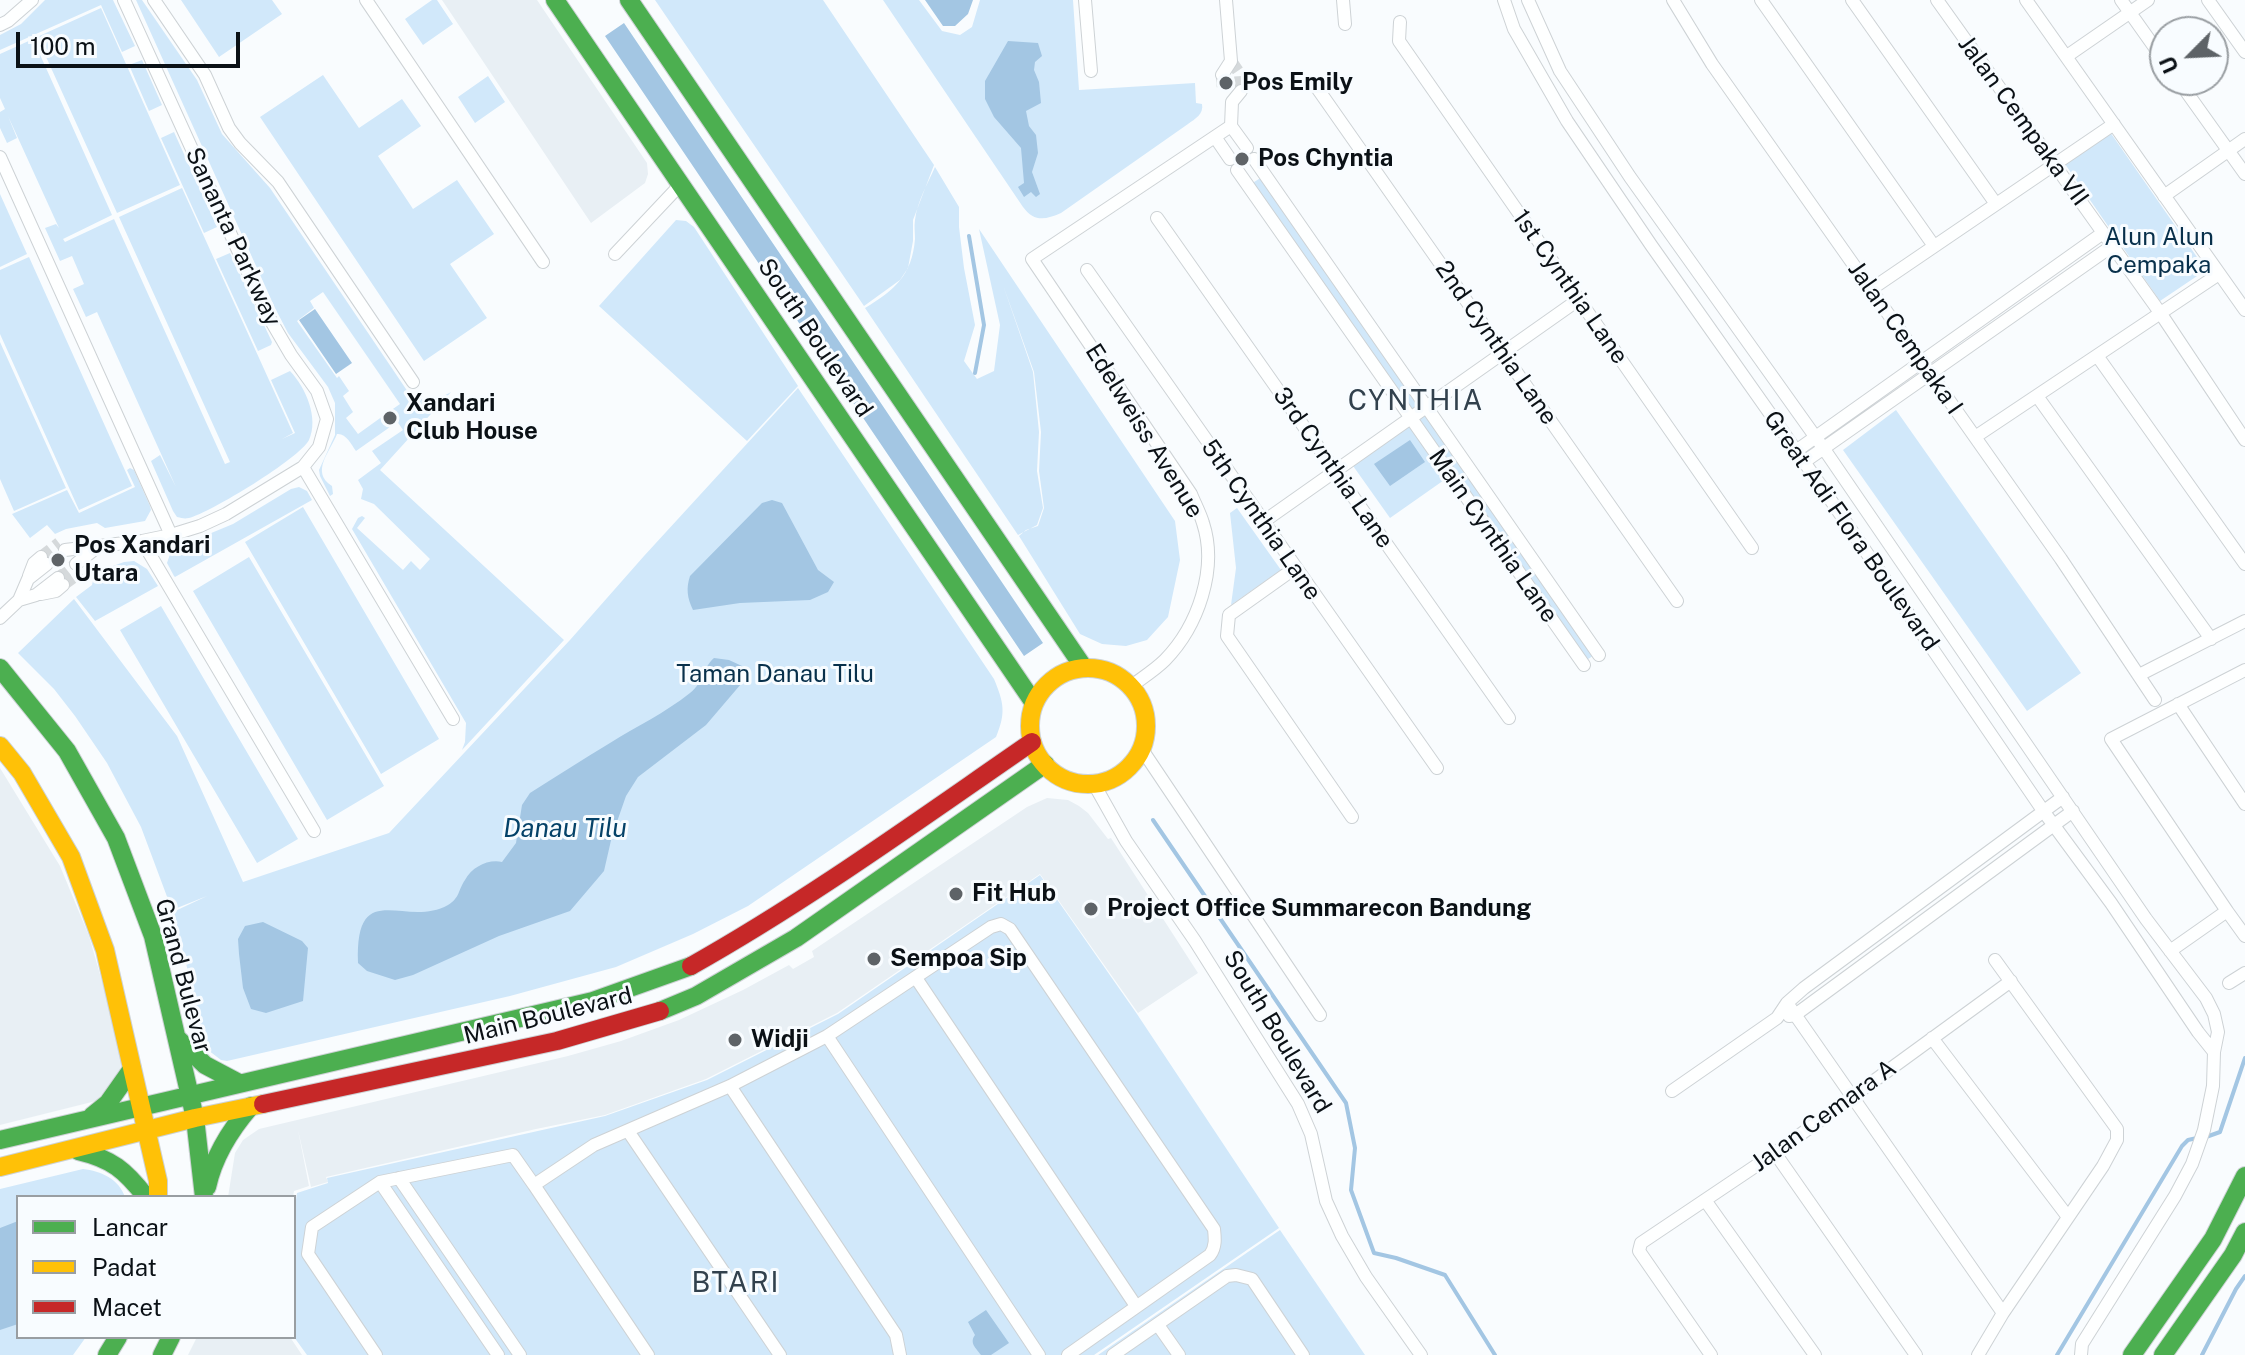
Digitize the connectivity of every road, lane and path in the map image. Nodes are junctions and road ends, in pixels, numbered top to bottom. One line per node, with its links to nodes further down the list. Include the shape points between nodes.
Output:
1 (32, 0): 23 (street)
2 (124, 0): 71 (street, Sananta Parkway, via 267,314 317,391 327,419 319,447)
3 (154, 0): 61 (street, Sananta Parkway, via 205,75 229,128 278,182)
4 (366, 0): 50 (street)
5 (555, 0): 42 (main road, South Boulevard)
6 (629, 0): 92 (main road, South Boulevard)
7 (1085, 0): 27 (street)
8 (1226, 0): 28 (street, via 1231,61)
9 (1343, 0): 22 (street)
10 (1504, 0): 33 (street, Great Adi Flora Boulevard, via 1514,29)
11 (1528, 0): 32 (street, Great Adi Flora Boulevard, via 1560,71)
12 (1673, 0): 53 (street, Jalan Cempaka I)
13 (1761, 0): 47 (street)
14 (1852, 0): 44 (street)
15 (1937, 0): 40 (street, Jalan Cempaka VII)
16 (2026, 0): 26 (street)
17 (2121, 0): 20 (street)
18 (2148, 0): 20 (street)
19 (2208, 0): 25 (street)
20 (2130, 13): 24 (street); 26 (street)
21 (1400, 22): 54 (street, 1st Cynthia Lane, via 1399,41)
22 (1345, 24)
23 (0, 25)
24 (2149, 40)
25 (2245, 52)
26 (2067, 56): 34 (street)
27 (1091, 71)
28 (1222, 75)
29 (1315, 85): 57 (street, 2nd Cynthia Lane)
30 (1241, 91): 35 (street, via 1227,97)
31 (2189, 96): 38 (street)
32 (1585, 108): 33 (street); 65 (street, Great Adi Flora Boulevard)
33 (1567, 121): 69 (street, Great Adi Flora Boulevard)
34 (2114, 124): 40 (street); 43 (street)
35 (1231, 126): 36 (street); 63 (street, Main Cynthia Lane)
36 (1215, 137): 64 (street, Main Cynthia Lane); 95 (street, Edelweiss Avenue, via 1032,259 1191,494 1204,524 1208,560 1203,596 1165,661)
37 (2245, 139): 38 (street)
38 (2228, 150): 41 (street); 43 (street)
39 (0, 157): 74 (street)
40 (2054, 163): 44 (street); 46 (street, Jalan Cempaka VII)
41 (2245, 174)
42 (681, 184): 49 (street); 97 (main road, South Boulevard)
43 (2164, 196): 52 (street)
44 (1996, 204): 47 (street)
45 (1157, 218): 72 (street, 3rd Cynthia Lane)
46 (2103, 233): 48 (street, Jalan Cempaka VII); 59 (street)
47 (1934, 246): 53 (street)
48 (2112, 246): 56 (street, Jalan Cempaka VII); 60 (street)
49 (615, 254)
50 (543, 262)
51 (1087, 270): 73 (street, 5th Cynthia Lane)
52 (2219, 274): 55 (street); 56 (street)
53 (1870, 290): 59 (street, Jalan Cempaka I)
54 (1578, 300): 57 (street); 77 (street, 1st Cynthia Lane)
55 (2245, 310)
56 (2161, 314): 58 (street); 67 (street, Jalan Cempaka VII)
57 (1502, 353): 63 (street); 85 (street, 2nd Cynthia Lane)
58 (2098, 357): 62 (street); 80 (street)
59 (1921, 361): 60 (street, Jalan Cempaka I); 65 (street)
60 (1929, 373): 66 (street, Jalan Cempaka I); 68 (street)
61 (413, 382)
62 (2037, 396): 66 (street); 88 (street)
63 (1427, 406): 64 (street); 89 (street, Main Cynthia Lane)
64 (1410, 418): 72 (street); 90 (street, Main Cynthia Lane)
65 (1815, 437): 68 (street, Great Adi Flora Boulevard); 69 (street)
66 (1975, 437): 94 (street, Jalan Cempaka I)
67 (2245, 440)
68 (1824, 449): 70 (street); 107 (street, Great Adi Flora Boulevard)
69 (1796, 451): 70 (street, Great Adi Flora Boulevard)
70 (1804, 462): 110 (street, Great Adi Flora Boulevard)
71 (303, 467): 74 (street, via 226,514); 100 (street)
72 (1335, 471): 73 (street); 99 (street, 3rd Cynthia Lane)
73 (1263, 522): 82 (street, 5th Cynthia Lane)
74 (171, 535): 75 (street)
75 (142, 541): 78 (street); 113 (street)
76 (62, 546): 78 (street)
77 (1752, 548)
78 (95, 549): 81 (street)
79 (44, 560): 84 (street, via 34,563)
80 (2245, 564)
81 (78, 568)
82 (1295, 568): 105 (street, 5th Cynthia Lane); 111 (street, via 1229,615 1227,636)
83 (60, 582): 84 (street)
84 (19, 600): 86 (street)
85 (1677, 601)
86 (0, 618)
87 (2245, 621): 88 (street)
88 (2211, 639): 94 (street)
89 (1599, 655)
90 (1584, 665)
91 (0, 668): 130 (main road, Grand Bulevar, via 67,751 116,838 153,936)
92 (1084, 668): 95 (main road, via 1110,672); 97 (main road, via 1049,682)
93 (2245, 671): 98 (street)
94 (2139, 675): 96 (street, Jalan Cempaka I)
95 (1130, 687): 103 (main road, via 1143,710)
96 (2155, 700)
97 (1034, 703): 101 (main road)
98 (2178, 704): 108 (street); 114 (street, via 2111,739)
99 (1509, 718)
100 (453, 719)
101 (1032, 742): 104 (main road); 118 (main road, Main Boulevard, via 815,892)
102 (0, 746): 134 (main road, via 71,857 105,950)
103 (1141, 748): 106 (main road, via 1117,776); 127 (street, South Boulevard)
104 (1045, 764): 106 (main road, via 1067,780); 124 (main road, Main Boulevard, via 796,938)
105 (1437, 768)
106 (1094, 784): 175 (street, South Boulevard, via 1298,1104 1311,1134 1326,1201 1342,1236)
107 (2063, 797): 109 (street, Great Adi Flora Boulevard); 110 (street)
108 (2245, 804)
109 (2073, 811): 112 (street); 116 (street, Great Adi Flora Boulevard)
110 (2044, 812): 112 (street, Great Adi Flora Boulevard); 125 (street)
111 (1352, 817)
112 (2054, 825): 128 (street); 133 (street, Great Adi Flora Boulevard)
113 (314, 831)
114 (2227, 911): 115 (street); 116 (street)
115 (2245, 936)
116 (2170, 951): 133 (street, Great Adi Flora Boulevard, via 2214,1014)
117 (1995, 960): 121 (street)
118 (684, 970): 123 (main road, Main Boulevard); 124 (main road)
119 (2245, 973): 122 (street)
120 (916, 978): 131 (street); 161 (street); 161 (street, via 991,927 1001,924 1010,929 1214,1229 1210,1255)
121 (2011, 981): 132 (street, Jalan Cemara A); 159 (street, via 2117,1129 2103,1166)
122 (2229, 983)
123 (638, 987): 126 (main road); 135 (main road, Main Boulevard)
124 (696, 996): 126 (main road, Main Boulevard)
125 (1787, 1003): 128 (street); 129 (street)
126 (652, 1015): 140 (main road, Main Boulevard, via 557,1041)
127 (1320, 1015)
128 (1795, 1015): 129 (street); 139 (street)
129 (1777, 1018): 137 (street)
130 (176, 1036): 135 (main road, via 191,1056); 138 (main road, Grand Bulevar)
131 (827, 1036): 136 (street); 170 (street)
132 (1932, 1038): 139 (street, Jalan Cemara A); 159 (street)
133 (2214, 1052): 180 (street, Great Adi Flora Boulevard, via 2213,1086 2192,1164 2082,1344)
134 (132, 1069): 141 (main road); 143 (main road, via 108,1103)
135 (239, 1083): 138 (main road, Main Boulevard)
136 (730, 1086): 145 (street); 169 (street, via 896,1335)
137 (1672, 1091)
138 (189, 1095): 141 (main road, Main Boulevard); 142 (main road, Grand Bulevar)
139 (1853, 1096): 148 (street, Jalan Cemara A); 162 (street)
140 (251, 1106): 142 (main road, Main Boulevard); 156 (main road, via 221,1145)
141 (141, 1108): 143 (main road, Main Boulevard); 144 (main road)
142 (195, 1118): 144 (main road, Main Boulevard); 157 (main road, Grand Bulevar)
143 (87, 1120): 146 (main road, Main Boulevard)
144 (147, 1131): 147 (main road, Main Boulevard); 155 (main road)
145 (628, 1131): 153 (street, via 594,1145); 168 (street)
146 (0, 1140)
147 (72, 1150): 149 (main road, Main Boulevard); 154 (main road, via 121,1167)
148 (1775, 1153): 158 (street, Jalan Cemara A); 178 (street)
149 (0, 1167)
150 (2245, 1176): 181 (main road, via 2213,1239)
151 (399, 1178): 152 (street); 153 (street, via 513,1155); 166 (street)
152 (380, 1182): 164 (street, via 312,1227 308,1254); 165 (street)
153 (534, 1185): 167 (street)
154 (145, 1195)
155 (158, 1195)
156 (204, 1195)
157 (204, 1195)
158 (1705, 1200): 176 (street, Jalan Cemara A, via 1645,1240 1639,1251); 177 (street)
159 (2068, 1217): 162 (street)
160 (2245, 1232): 182 (main road)
161 (1136, 1306): 171 (street)
162 (2003, 1313): 179 (street)
163 (1158, 1325): 172 (street); 173 (street); 174 (street, via 1227,1276 1236,1275 1252,1279)
164 (376, 1355)
165 (498, 1355)
166 (520, 1355)
167 (648, 1355)
168 (780, 1355)
169 (900, 1355)
170 (1039, 1355)
171 (1068, 1355)
172 (1113, 1355)
173 (1179, 1355)
174 (1303, 1355)
175 (1421, 1355)
176 (1711, 1355)
177 (1815, 1355)
178 (1916, 1355)
179 (1978, 1355)
180 (2081, 1355)
181 (2132, 1355)
182 (2163, 1355)

